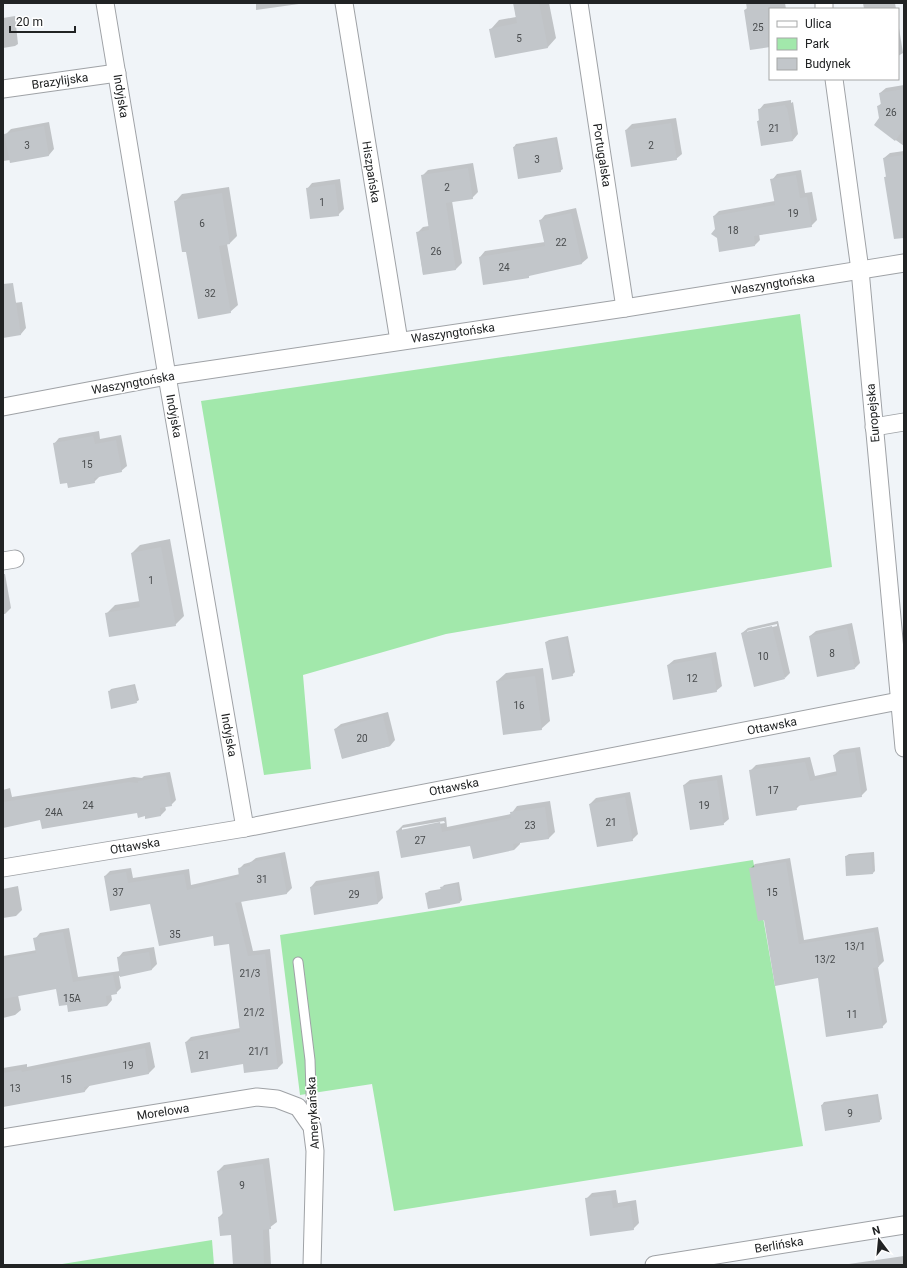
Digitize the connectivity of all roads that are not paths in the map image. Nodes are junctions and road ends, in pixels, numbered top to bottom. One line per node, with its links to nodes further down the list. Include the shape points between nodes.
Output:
1 (105, 3): 4 (street, Indyjska)
2 (344, 3): 10 (street, Hiszpańska)
3 (578, 3): 9 (street, Portugalska)
4 (117, 73): 6 (street, Brazylijska); 11 (street, Indyjska)
5 (834, 80): 8 (street, Europejska)
6 (3, 89)
7 (904, 263): 8 (street, Waszyngtońska)
8 (860, 270): 9 (street, Waszyngtońska); 14 (street, Europejska)
9 (625, 308): 10 (street, Waszyngtońska)
10 (399, 341): 11 (street, Waszyngtońska)
11 (167, 376): 12 (street, Waszyngtońska); 17 (street, Indyjska)
12 (3, 407)
13 (904, 422): 14 (street)
14 (874, 427): 15 (street, Europejska)
15 (902, 701): 16 (street, Europejska); 17 (street, Ottawska)
16 (904, 748)
17 (246, 828): 18 (street, Ottawska)
18 (3, 868)
19 (298, 962): 20 (lane, Amerykańska, via 310,1060)
20 (312, 1127): 21 (street, Morelowa, via 298,1107 277,1099 257,1097); 23 (street, Amerykańska, via 315,1151)
21 (3, 1138)
22 (904, 1225): 24 (street, Berlińska)
23 (312, 1265)
24 (654, 1265)

